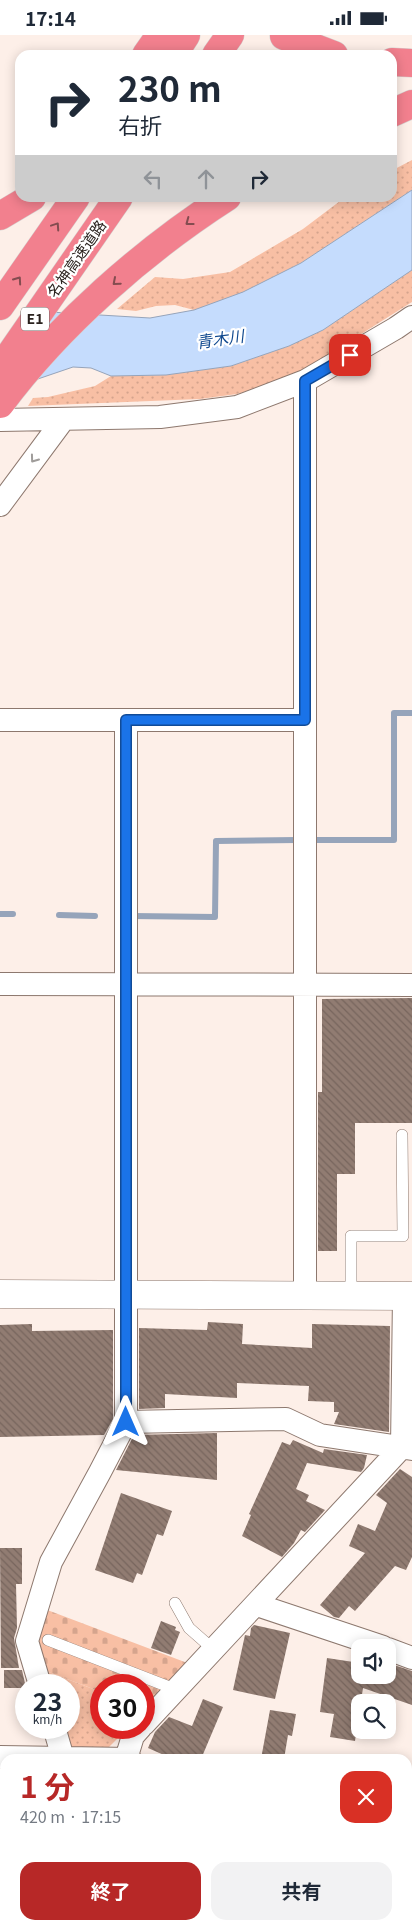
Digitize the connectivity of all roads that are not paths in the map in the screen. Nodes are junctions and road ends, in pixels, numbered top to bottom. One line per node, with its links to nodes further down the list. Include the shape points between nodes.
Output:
1 (160, 35): 5 (highway)
2 (186, 35): 6 (highway)
3 (230, 35): 7 (highway)
4 (284, 35): 8 (highway)
5 (150, 50)
6 (176, 50)
7 (220, 50)
8 (322, 50)
9 (397, 62): 10 (highway)
10 (412, 63)
11 (412, 105): 12 (highway)
12 (397, 111)
13 (27, 202): 17 (highway)
14 (73, 202): 18 (highway, E1, one-way to 14)
15 (116, 202): 20 (highway, 名神高速道路 / E1)
16 (219, 202): 22 (highway, one-way to 22, via 152,250 102,294 48,345)
17 (0, 216)
18 (0, 307)
19 (412, 317): 21 (street)
20 (0, 369)
21 (305, 381): 24 (street, via 237,407 160,417); 28 (street)
22 (0, 405)
23 (0, 420): 24 (street)
24 (63, 420): 25 (street, one-way to 25)
25 (0, 505)
26 (0, 720): 27 (street)
27 (126, 720): 28 (street); 30 (street)
28 (305, 720): 31 (street)
29 (0, 984): 30 (street)
30 (126, 984): 31 (street); 35 (street)
31 (305, 985): 32 (street); 36 (street)
32 (412, 985)
33 (402, 1135): 37 (lane, via 402,1236 351,1236)
34 (0, 1294): 35 (street)
35 (126, 1295): 36 (street); 39 (street)
36 (305, 1295): 37 (street)
37 (352, 1295): 38 (street)
38 (408, 1295): 40 (street)
39 (126, 1422): 40 (street, via 286,1419 320,1435); 48 (street, via 51,1562 27,1641)
40 (407, 1448): 42 (street)
41 (174, 1603): 45 (lane, via 189,1628)
42 (257, 1605): 43 (street); 45 (street)
43 (359, 1639)
44 (48, 1640): 49 (lane)
45 (214, 1651): 49 (street)
46 (396, 1652): 47 (street)
47 (412, 1657)
48 (37, 1674)
49 (177, 1690): 50 (street)
50 (155, 1713)
51 (57, 1739): 53 (street)
52 (132, 1739): 54 (street)
53 (62, 1754)
54 (129, 1754)

